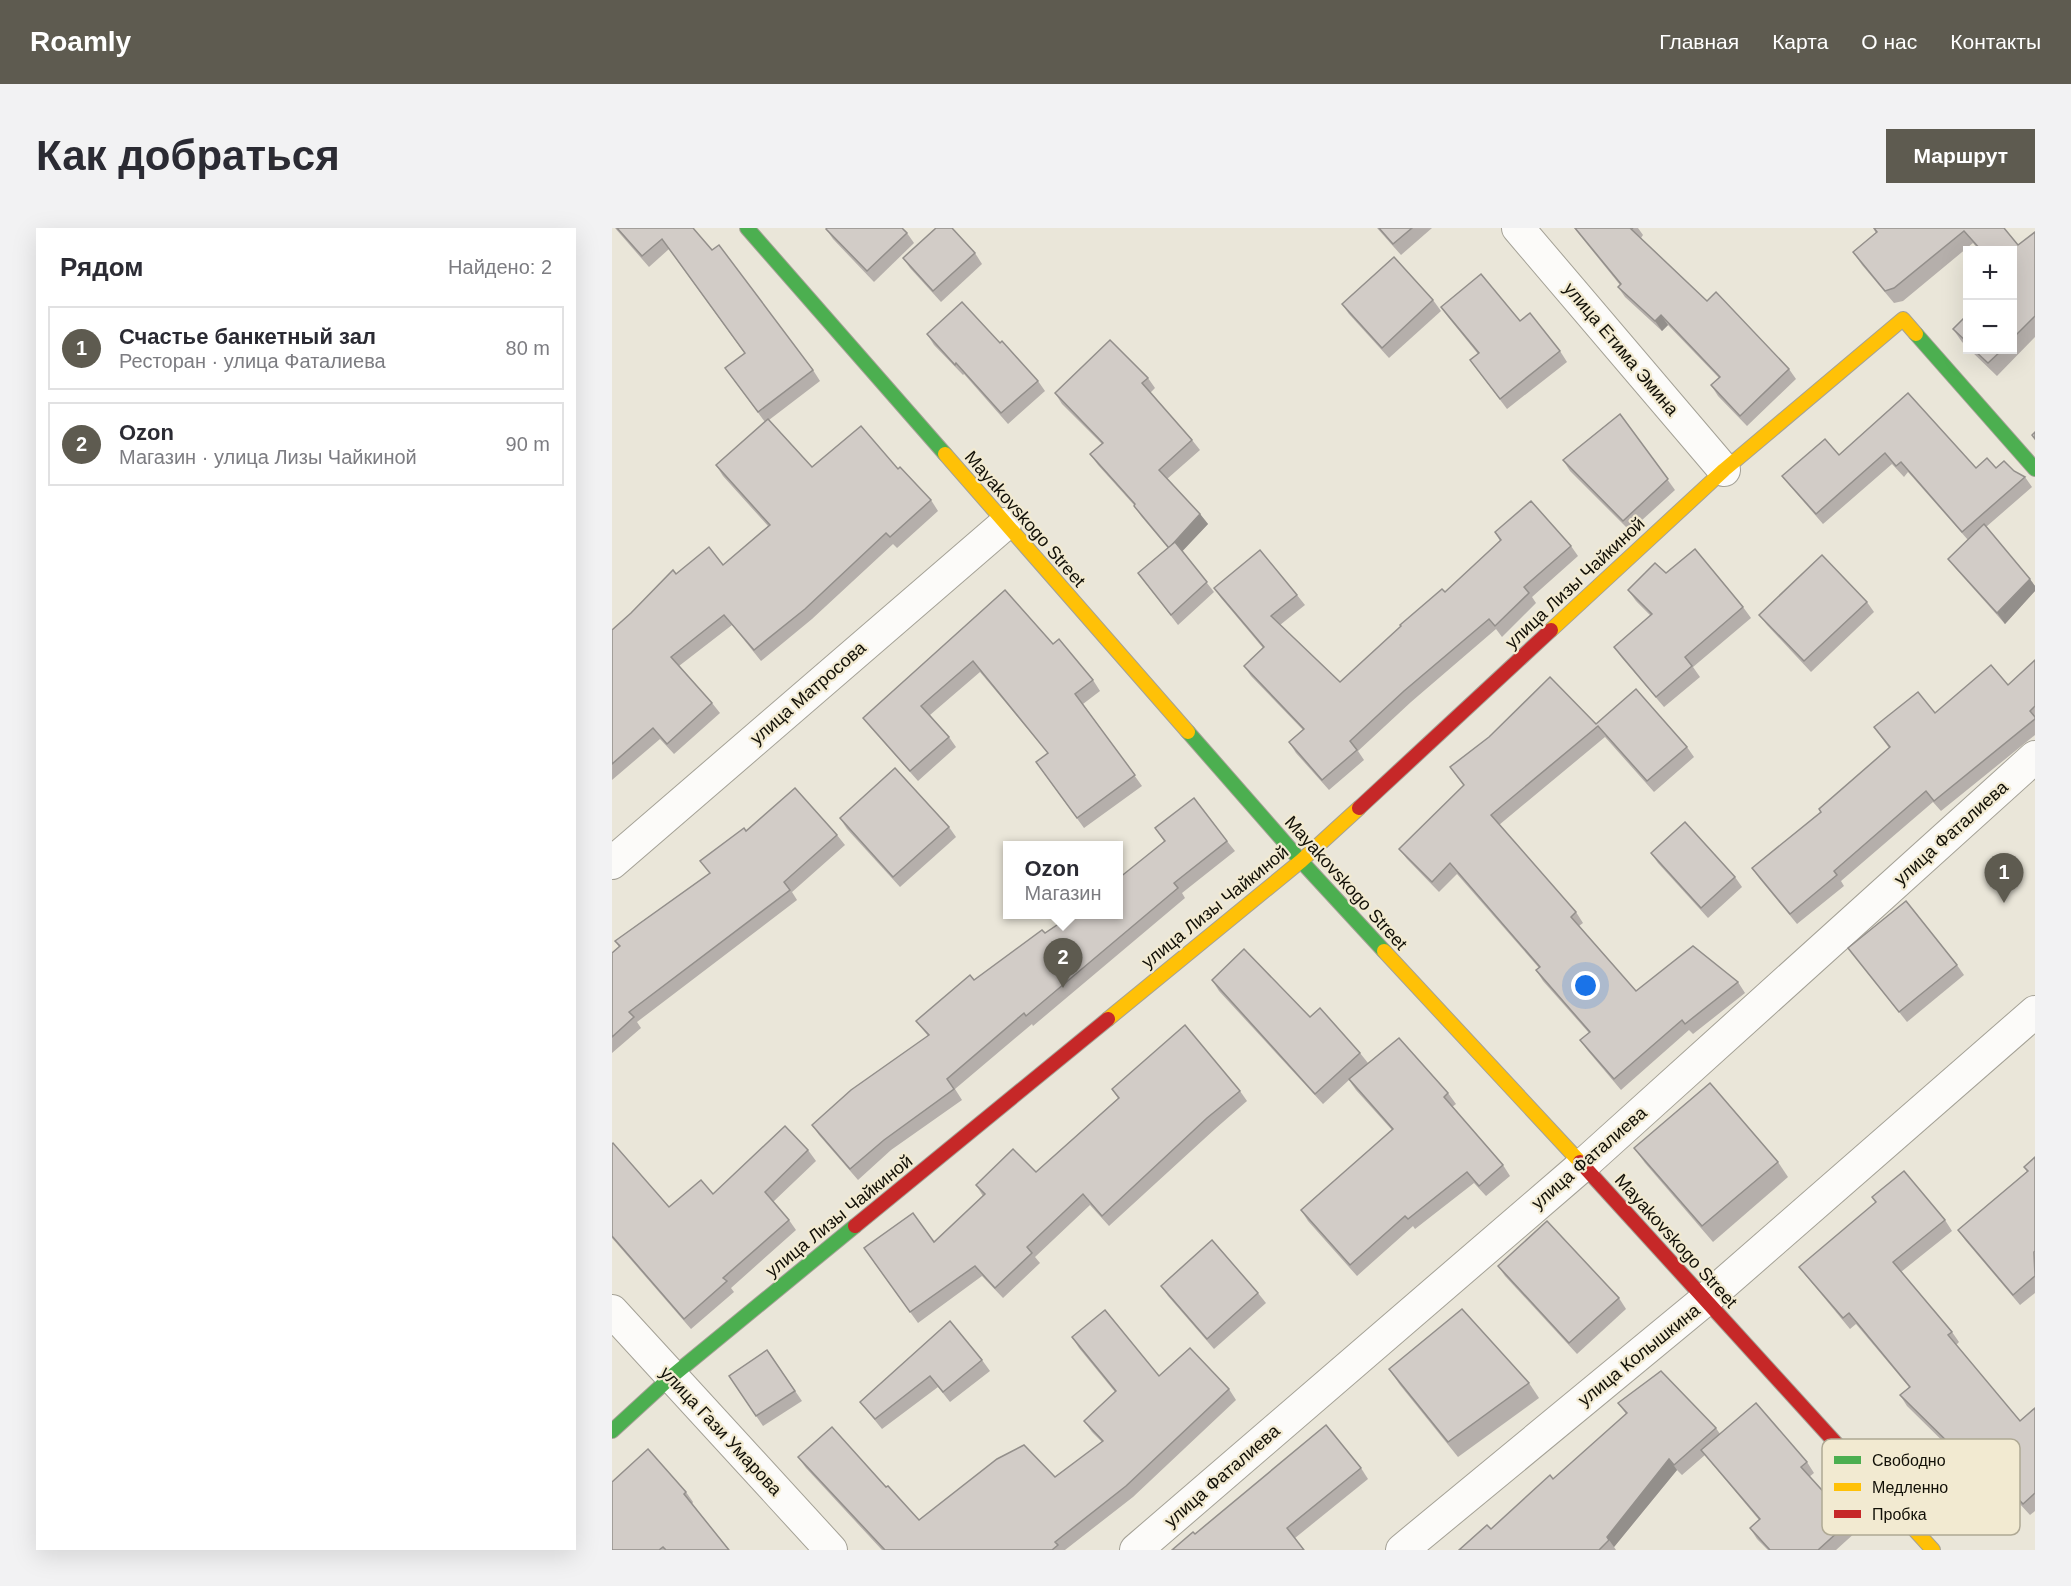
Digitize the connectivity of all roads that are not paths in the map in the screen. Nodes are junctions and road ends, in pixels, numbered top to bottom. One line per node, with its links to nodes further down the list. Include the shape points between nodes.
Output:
1 (747, 228): 5 (street, Mayakovskogo Street)
2 (1518, 228): 4 (street, улица Етима Эмина)
3 (2035, 469): 4 (street, улица Лизы Чайкиной, via 1903,319)
4 (1724, 470): 7 (street, улица Лизы Чайкиной)
5 (1005, 524): 7 (street, Mayakovskogo Street); 8 (street, улица Матросова)
6 (2035, 757): 10 (street, улица Фаталиева)
7 (1301, 861): 10 (street, Mayakovskogo Street); 13 (street, улица Лизы Чайкиной)
8 (612, 863)
9 (2035, 1012): 11 (street, улица Колышкина)
10 (1583, 1165): 11 (street, Mayakovskogo Street); 18 (street, улица Фаталиева)
11 (1705, 1300): 15 (street, Mayakovskogo Street); 19 (street, улица Колышкина)
12 (612, 1311): 13 (street, улица Гази Умарова)
13 (671, 1377): 14 (street, улица Лизы Чайкиной); 17 (street, улица Гази Умарова)
14 (612, 1431)
15 (1832, 1439)
16 (1919, 1535): 20 (street, Mayakovskogo Street)
17 (831, 1550)
18 (1136, 1550)
19 (1402, 1550)
20 (1933, 1550)

